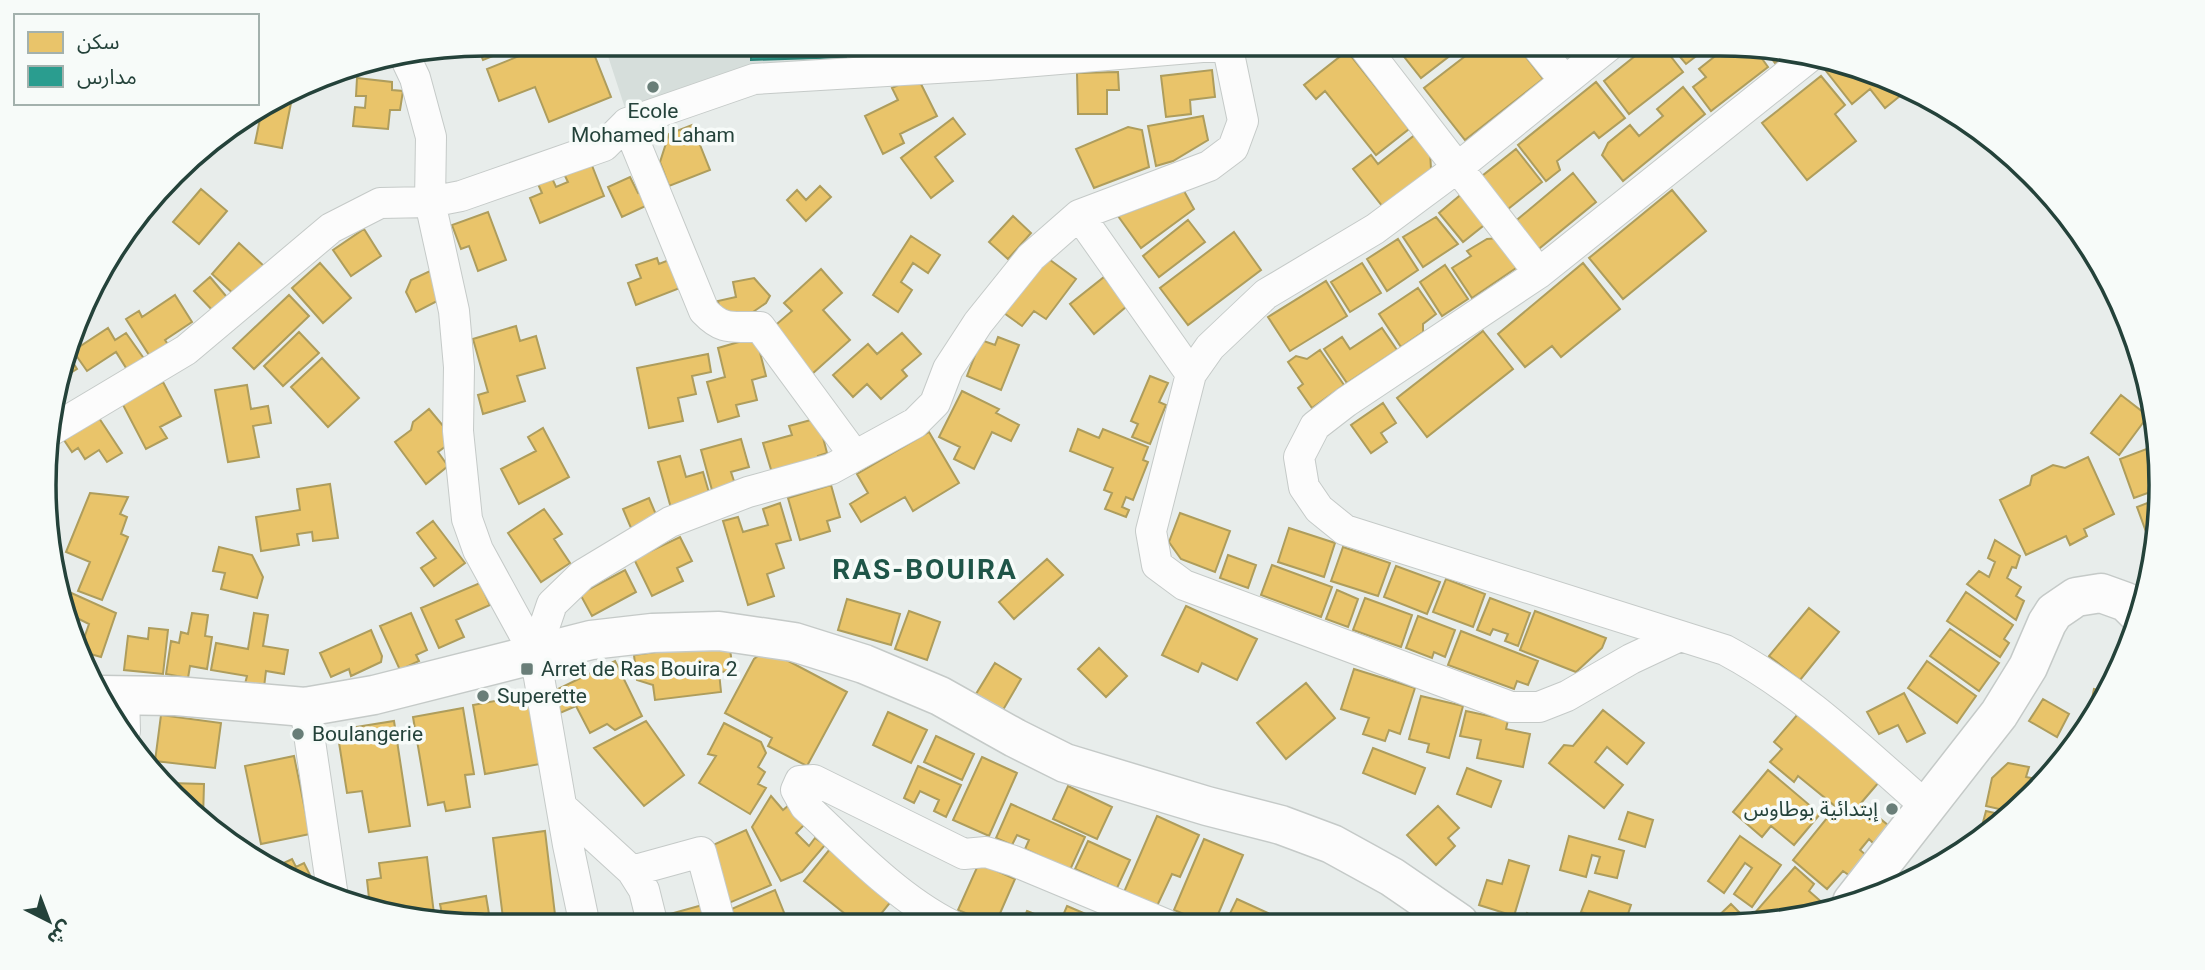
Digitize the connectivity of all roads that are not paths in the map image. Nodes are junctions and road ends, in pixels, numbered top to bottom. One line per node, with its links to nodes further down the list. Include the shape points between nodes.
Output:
1 (973, 56): 9 (street, via 754,79)
2 (1229, 56): 12 (street, via 1243,121 1233,148 1209,166)
3 (1371, 56): 10 (street)
4 (1545, 56): 8 (street)
5 (1596, 56): 8 (street)
6 (408, 63): 11 (street, via 431,137)
7 (1801, 64): 13 (street)
8 (1565, 81): 10 (street)
9 (627, 123): 11 (street, via 604,146 461,196); 16 (street, via 704,312 716,324 760,327)
10 (1457, 168): 13 (street); 14 (street, via 1375,229 1266,294 1210,347)
11 (430, 202): 15 (street, via 380,203 331,228 186,350); 19 (street, via 454,312 467,519 478,550)
12 (1079, 215): 14 (street); 16 (street, via 1031,257 1000,293 947,369 928,413)
13 (1539, 273): 18 (street, via 1315,426 1299,457 1304,487 1319,509 1345,530)
14 (1191, 374): 18 (street, via 1151,531 1157,565 1184,585 1511,707 1539,707 1567,696)
15 (61, 425)
16 (855, 456): 19 (street, via 831,469 748,492 670,522 582,575 552,604)
17 (2131, 606): 23 (street, via 2101,593 2076,597 2054,612 1999,714)
18 (1680, 636): 23 (street, via 1725,650 1761,669 1801,697)
19 (535, 654): 21 (street, via 374,695); 22 (street); 34 (street, via 591,640 652,633 719,631 794,642 864,664 940,696 1065,763 1332,844)
20 (117, 707): 21 (street, via 176,696)
21 (305, 707): 27 (street)
22 (562, 807): 25 (street); 29 (street)
23 (1927, 807): 24 (street)
24 (1893, 852): 26 (street); 28 (street)
25 (632, 871): 30 (street, via 644,890); 31 (street, via 701,852)
26 (1888, 879)
27 (331, 885)
28 (1862, 889)
29 (583, 914)
30 (650, 914)
31 (718, 914)
32 (931, 914): 33 (street, via 805,806 796,790 800,780 814,780 964,854 986,852 1014,861)
33 (1141, 914)
34 (1446, 914)

